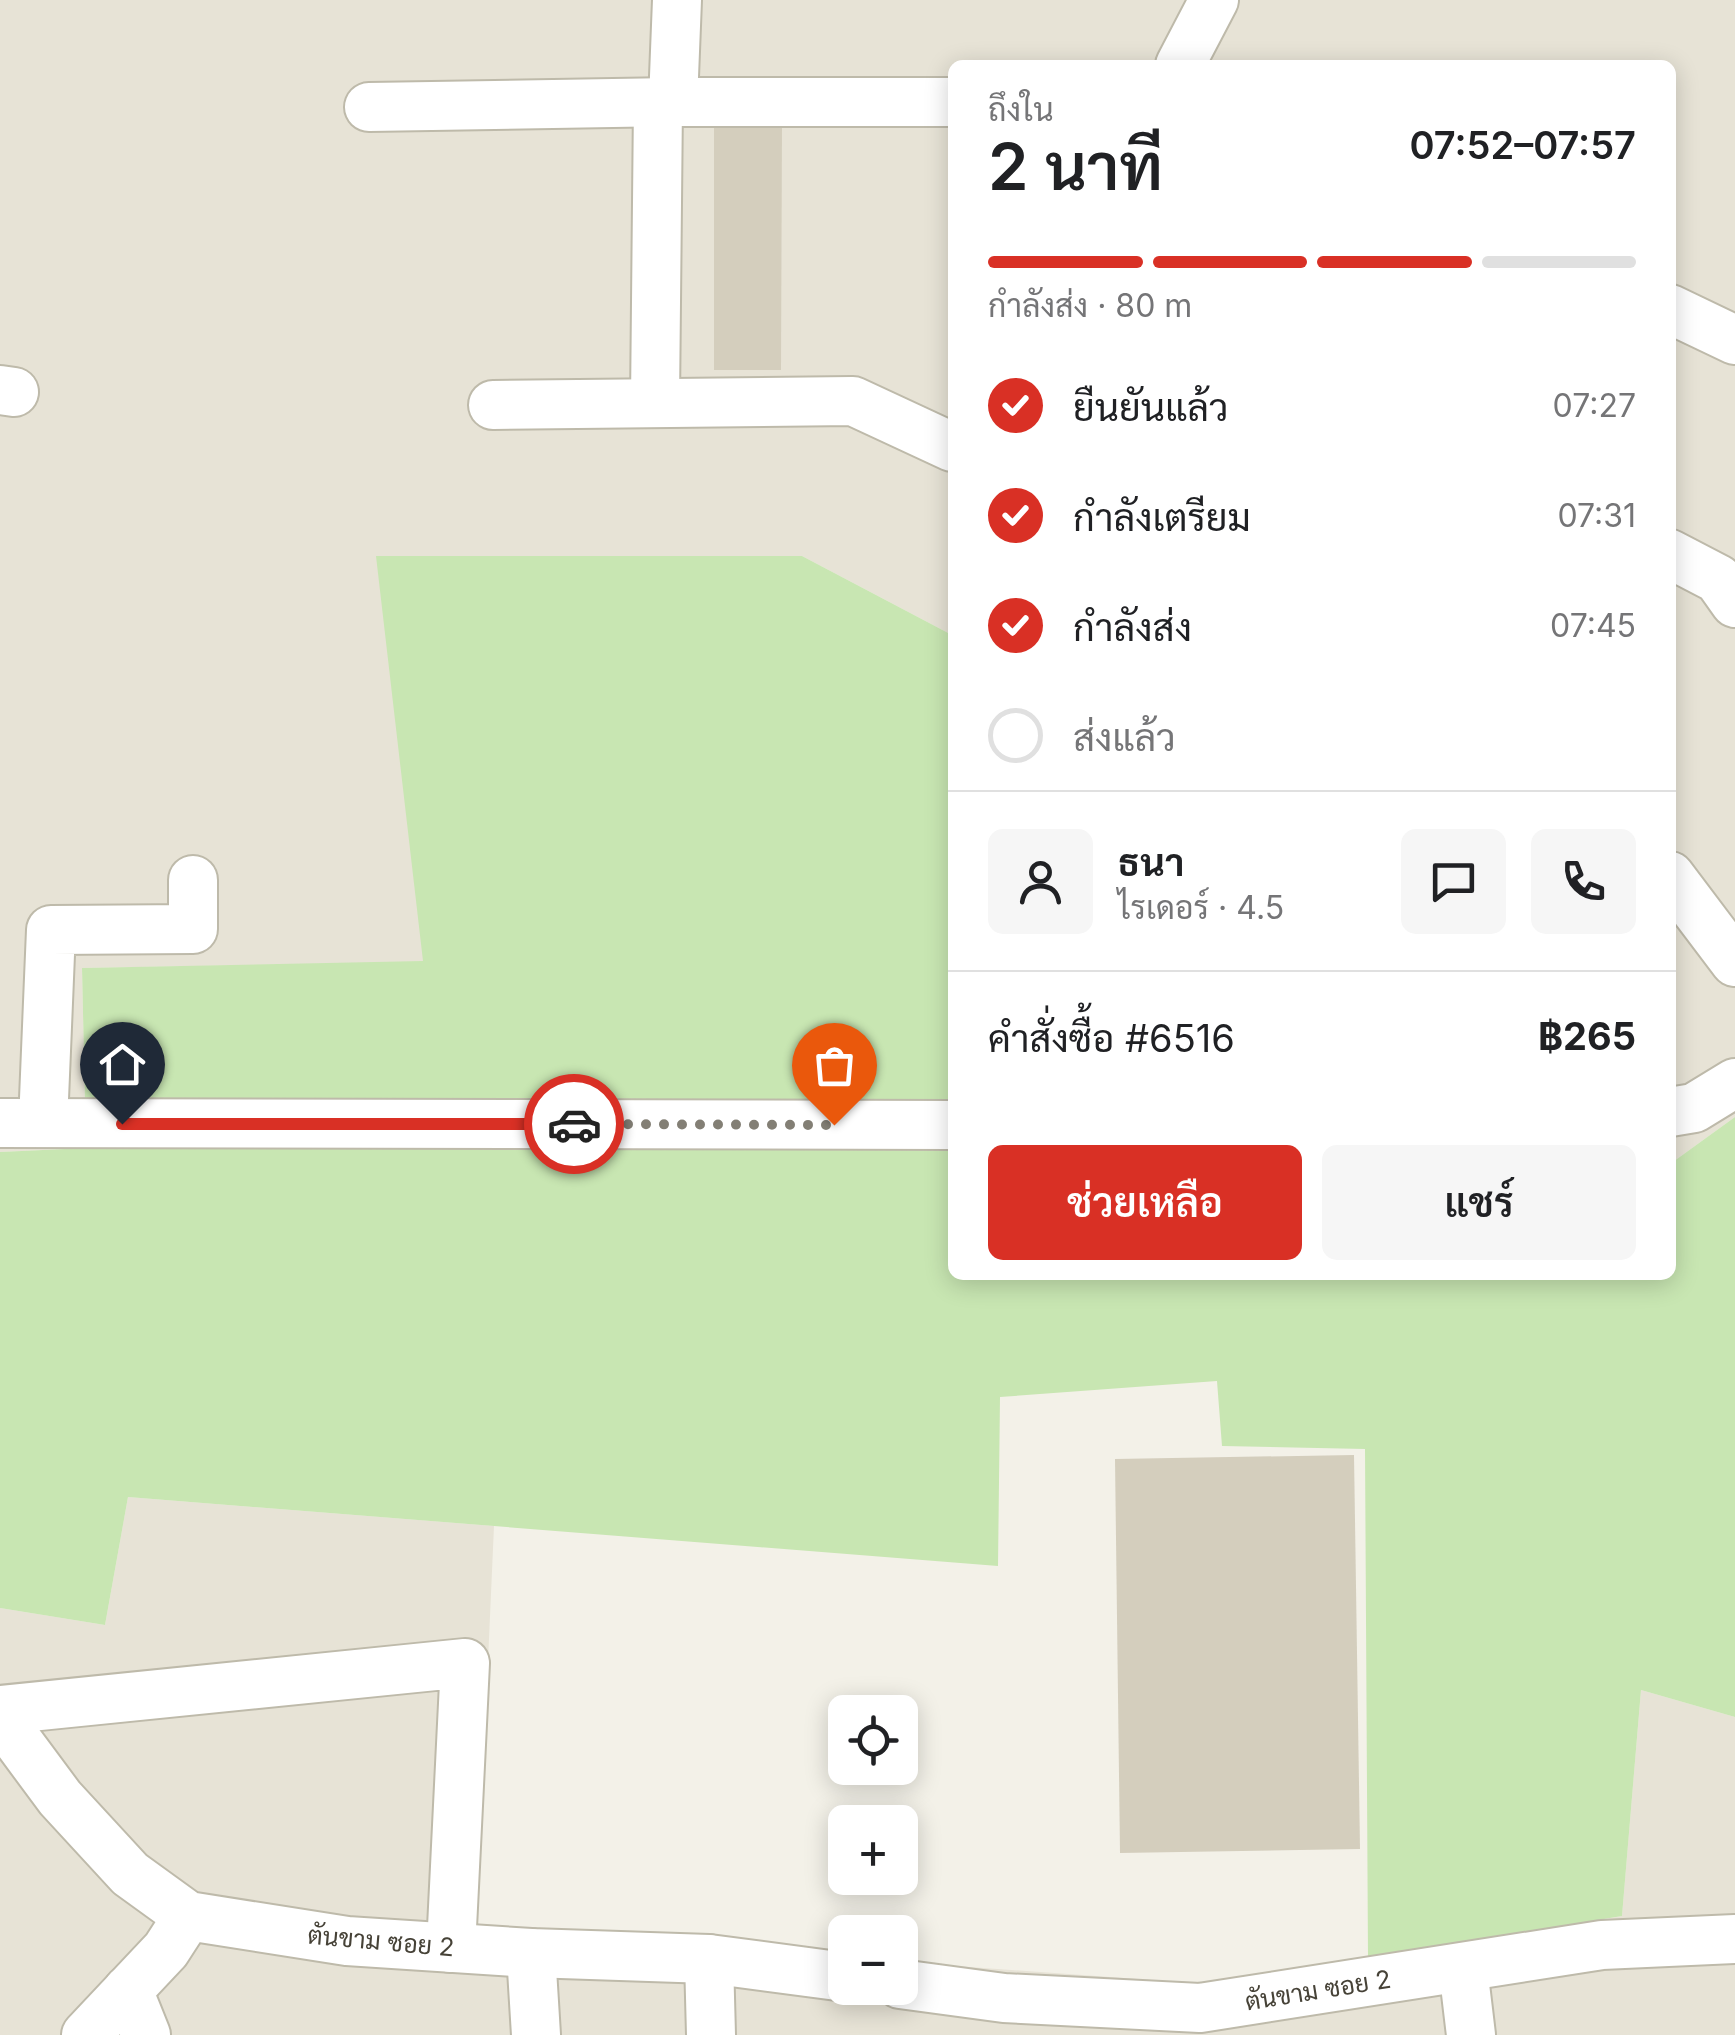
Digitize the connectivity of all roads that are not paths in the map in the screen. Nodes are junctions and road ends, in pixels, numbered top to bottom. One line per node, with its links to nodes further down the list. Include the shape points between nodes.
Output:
1 (677, 0): 5 (street)
2 (1214, 0): 3 (street)
3 (1183, 60)
4 (948, 102): 5 (street)
5 (666, 103): 6 (street); 9 (street)
6 (369, 107)
7 (1676, 311): 8 (street)
8 (1735, 340)
9 (654, 402): 10 (street); 11 (street, via 853,401)
10 (493, 405)
11 (948, 445)
12 (1676, 557): 13 (street, via 1718,578)
13 (1735, 602)
14 (193, 880): 19 (street, via 193,929 51,930)
15 (1676, 884): 16 (street)
16 (1735, 962)
17 (1735, 1083): 18 (street, via 1694,1108)
18 (1676, 1111)
19 (22, 1123): 20 (street)
20 (948, 1125)
21 (0, 1710): 25 (street, via 465,1663)
22 (0, 1724): 23 (street, ตันขาม ซอย 2, via 130,1874)
23 (188, 1916): 25 (street, ตันขาม ซอย 2); 31 (street)
24 (1735, 1939): 28 (street, ตันขาม ซอย 2, via 1602,1945)
25 (451, 1948): 26 (street, ตันขาม ซอย 2)
26 (530, 1953): 27 (street, ตันขาม ซอย 2); 34 (street)
27 (709, 1959): 29 (street, ตันขาม ซอย 2); 35 (street)
28 (1463, 1968): 30 (street, ตันขาม ซอย 2, via 1200,2008); 36 (street)
29 (828, 1975)
30 (918, 1986)
31 (128, 1990): 32 (street); 33 (street)
32 (86, 2035)
33 (146, 2035)
34 (536, 2035)
35 (711, 2035)
36 (1471, 2035)

